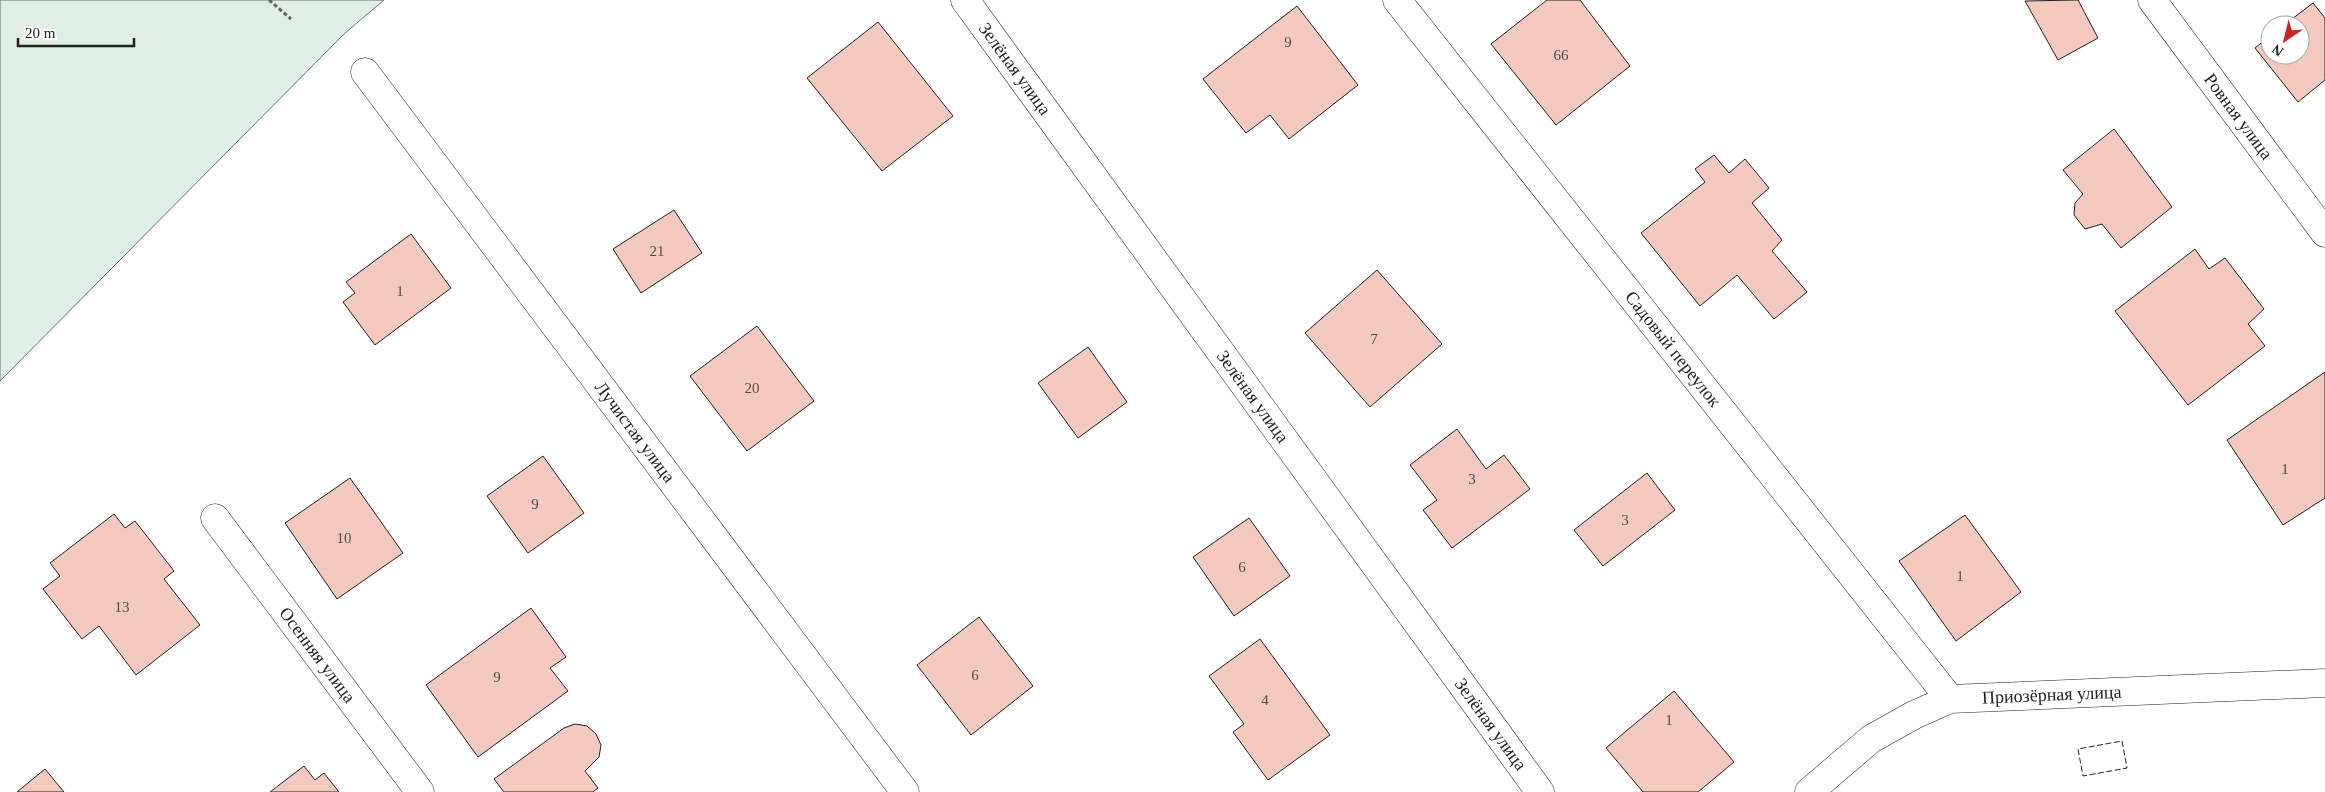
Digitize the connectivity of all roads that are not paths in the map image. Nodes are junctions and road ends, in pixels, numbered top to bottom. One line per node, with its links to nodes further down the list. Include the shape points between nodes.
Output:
1 (965, 0): 11 (street, Зелёная улица)
2 (1397, 0): 8 (street, Садовый переулок)
3 (2152, 0): 5 (street, Ровная улица)
4 (365, 72): 10 (street, Лучистая улица)
5 (2325, 233)
6 (215, 518): 9 (street, Осенняя улица)
7 (2325, 683): 8 (street, Приозёрная улица)
8 (1950, 699): 12 (street, Приозёрная улица, via 1871,739)
9 (420, 792)
10 (905, 792)
11 (1540, 792)
12 (1809, 792)

